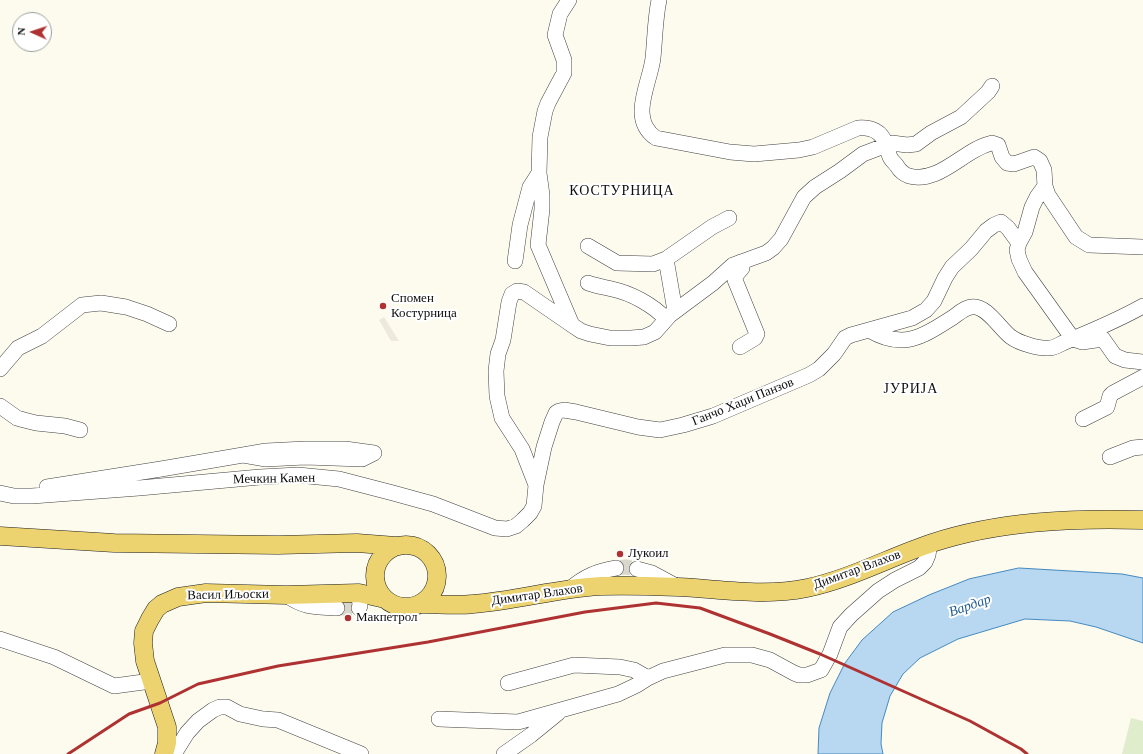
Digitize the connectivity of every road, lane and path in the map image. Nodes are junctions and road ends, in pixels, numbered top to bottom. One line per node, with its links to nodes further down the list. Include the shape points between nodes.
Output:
1 (569, 0): 5 (street, via 560,14 555,35 564,60 564,73 545,111 540,137)
2 (659, 0): 4 (street, via 653,59 642,98 642,117 647,130 656,138 754,154 813,147 858,128 866,128 879,132)
3 (992, 86): 4 (street, via 961,117 916,144)
4 (886, 144): 6 (street, via 898,168 904,174 917,177 936,173 977,149 994,143 998,145 1007,163 1014,164 1034,157 1040,161 1044,170); 13 (street, via 863,154 810,191 773,248)
5 (539, 173): 12 (street, via 530,186 520,225); 18 (street, via 542,209 538,245)
6 (1045, 186): 8 (street, via 1032,207); 10 (street, via 1071,231 1083,242 1089,245)
7 (729, 218): 11 (street)
8 (1019, 243): 19 (street, via 1005,224 1001,222 994,225 980,236 971,249 952,267 934,301 926,310 912,318); 20 (street, via 1017,250 1025,272)
9 (588, 246): 11 (street, via 618,263 654,264)
10 (1143, 247)
11 (666, 259): 16 (street)
12 (515, 261)
13 (741, 262): 16 (street); 21 (street, via 742,268 735,280 757,334)
14 (588, 283): 16 (street, via 620,291)
15 (1143, 306): 20 (street)
16 (671, 315): 18 (street, via 655,332 644,337 610,338 590,334)
17 (169, 324): 23 (street, via 126,308 101,304 82,305 42,336 18,348)
18 (572, 326): 31 (street, via 524,292 517,290 512,294 496,371 499,407 502,418 522,449)
19 (869, 330): 20 (street, via 886,339 914,340 971,306 981,308 1012,338 1034,346 1050,348); 31 (street, Ганчо Хаџи Панзов, via 845,338 834,354 809,375 683,426 660,430 647,429 576,412 559,411 548,434)
20 (1073, 339): 22 (street, via 1082,342 1103,339 1114,356)
21 (740, 347)
22 (1143, 362)
23 (0, 370)
24 (1143, 378): 26 (street, via 1113,393 1108,407)
25 (0, 406): 27 (street, via 17,418)
26 (1083, 419)
27 (80, 430)
28 (1143, 447): 30 (street)
29 (243, 455): 29 (street, via 305,449 345,449 374,453 362,460 305,457 266,459); 32 (street, via 16,492)
30 (1110, 457)
31 (536, 485): 32 (street, Мечкин Камен, via 534,506 530,513 516,526 507,529 495,528 433,504 339,479 298,476 32,496 14,496)
32 (0, 492)
33 (1143, 520): 36 (main road, Димитар Влахов, via 1098,518 1016,524)
34 (0, 536): 35 (main road, via 114,543 278,546)
35 (357, 543): 37 (main road); 40 (main road, via 366,548 371,555)
36 (930, 543): 42 (main road, Димитар Влахов, via 831,582 807,588 744,592); 51 (street, via 925,562 919,568 878,591 840,627 821,670 799,675 770,660 752,655 726,655 664,671)
37 (396, 546): 40 (main road, via 380,558); 41 (main road, via 420,548 430,556 436,567)
38 (616, 568): 43 (street, via 594,573)
39 (637, 569): 42 (street, via 652,573)
40 (376, 574): 45 (main road, via 380,594); 46 (main road)
41 (438, 580): 47 (main road, via 432,593); 48 (main road, Димитар Влахов, via 449,592)
42 (678, 587): 43 (main road, Димитар Влахов, via 600,586)
43 (570, 589): 48 (main road, Димитар Влахов)
44 (286, 595): 46 (main road, Васил Иљоски); 49 (street, via 298,603 311,607); 52 (main road, Васил Иљоски, via 190,594 178,596 162,604 156,608 144,631 144,653)
45 (384, 599): 46 (main road, Васил Иљоски); 47 (main road, via 402,608)
46 (359, 601)
47 (422, 604): 48 (main road, Димитар Влахов)
48 (473, 604)
49 (337, 608)
50 (0, 639): 52 (street, via 54,657 114,686)
51 (648, 678): 53 (street, via 634,670 620,667 574,665); 54 (street, via 618,694)
52 (151, 681): 56 (main road, Васил Иљоски, via 167,727)
53 (508, 683)
54 (561, 709): 55 (street, via 518,722); 59 (street)
55 (439, 719)
56 (164, 754)
57 (174, 754): 58 (street, via 198,720 213,710 227,707 240,714 278,720)
58 (361, 754)
59 (504, 754)

